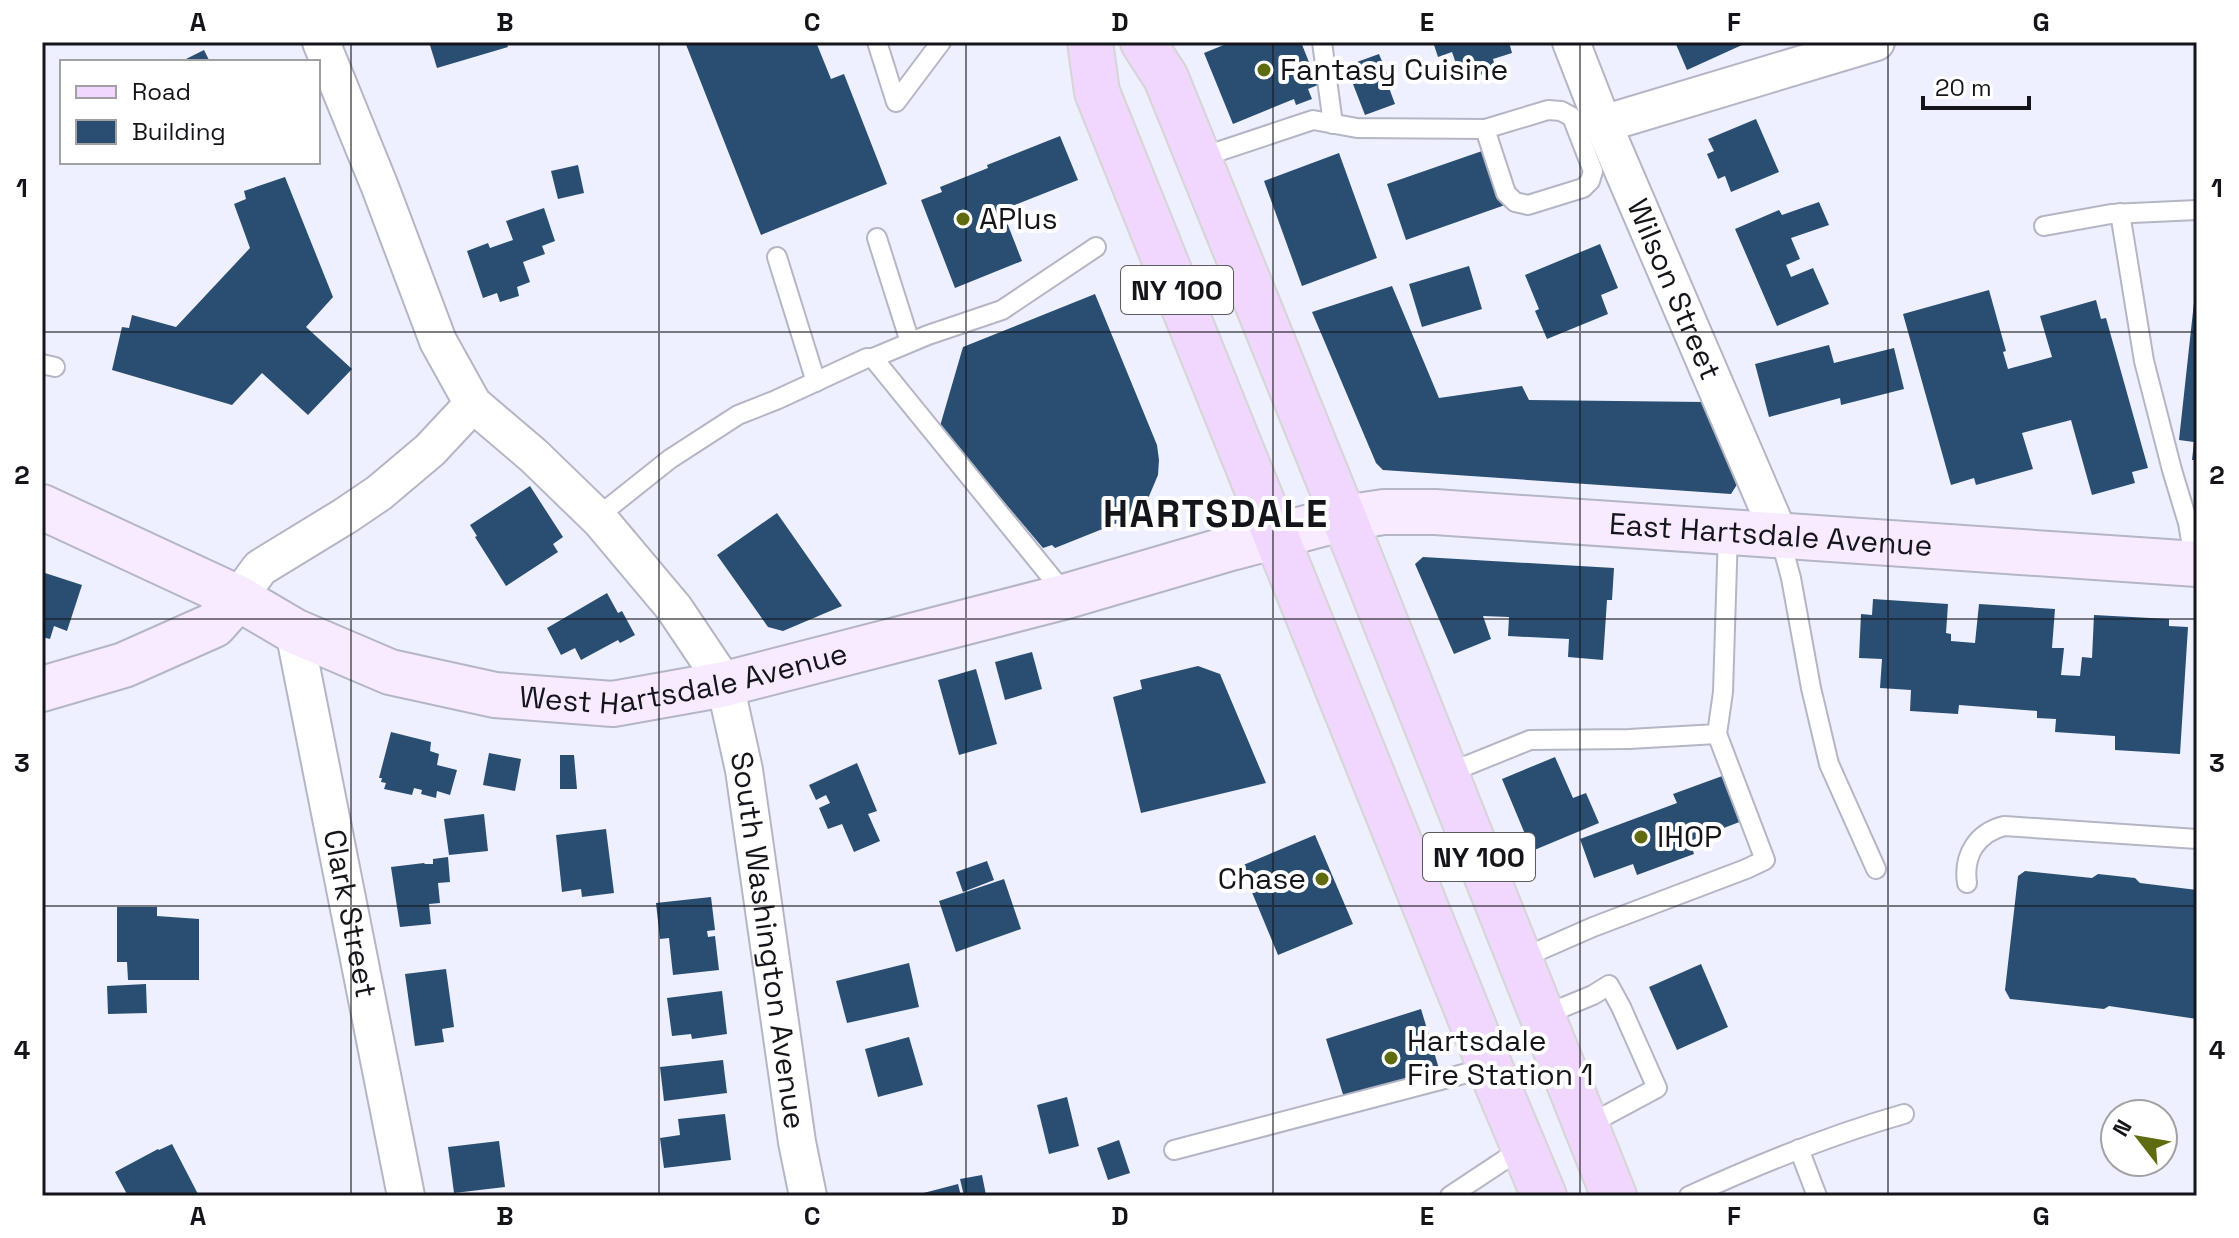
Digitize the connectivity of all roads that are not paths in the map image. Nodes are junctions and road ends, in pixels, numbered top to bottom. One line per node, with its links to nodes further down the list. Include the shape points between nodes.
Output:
1 (321, 42): 22 (street, via 438,341)
2 (877, 42): 3 (lane, via 896,102)
3 (941, 42)
4 (1090, 42): 28 (main road, NY 100, via 1097,92)
5 (1322, 42): 9 (lane)
6 (1571, 42): 10 (street, Wilson Street)
7 (1876, 42): 10 (street)
8 (1152, 44): 12 (main road, NY 100)
9 (1333, 124): 11 (lane); 12 (lane, via 1313,120)
10 (1603, 124): 27 (street, Wilson Street)
11 (1485, 129): 11 (lane, via 1561,111 1572,117 1593,171 1590,181 1583,188 1528,205 1515,202 1506,193)
12 (1199, 158): 25 (main road, NY 100)
13 (2197, 210): 14 (lane)
14 (2120, 213): 15 (lane); 29 (lane, via 2144,361)
15 (2044, 226)
16 (877, 238): 19 (lane)
17 (1096, 247): 19 (lane, via 1002,310)
18 (777, 257): 21 (lane)
19 (910, 342): 20 (lane)
20 (873, 358): 21 (lane); 30 (lane)
21 (816, 382): 24 (lane, via 738,415 670,459)
22 (473, 404): 24 (street); 31 (street, via 390,484 260,568)
23 (42, 507): 31 (main road, West Hartsdale Avenue)
24 (597, 517): 33 (street, via 674,608)
25 (1344, 518): 26 (main road, East Hartsdale Avenue, via 1408,511); 28 (main road, West Hartsdale Avenue); 36 (main road, NY 100)
26 (1728, 532): 27 (main road, East Hartsdale Avenue); 35 (lane)
27 (1779, 534): 29 (main road, East Hartsdale Avenue); 38 (lane, via 1829,764)
28 (1276, 536): 30 (main road, West Hartsdale Avenue); 42 (main road, NY 100)
29 (2196, 564)
30 (1067, 596): 33 (main road, West Hartsdale Avenue)
31 (238, 598): 32 (main road, West Hartsdale Avenue); 34 (main road, via 214,625 124,665)
32 (294, 631): 33 (main road, West Hartsdale Avenue, via 390,672 495,695 613,704); 49 (street, Clark Street)
33 (725, 684): 50 (street, South Washington Avenue, via 744,770)
34 (42, 689)
35 (1717, 734): 36 (lane, via 1530,740); 40 (lane, via 1765,860)
36 (1446, 774): 40 (main road, NY 100)
37 (2197, 839): 39 (lane, via 2004,826 1977,841 1969,855)
38 (1876, 869)
39 (1967, 883)
40 (1520, 959): 41 (main road, NY 100)
41 (1542, 1016): 44 (main road, NY 100); 44 (lane, via 1609,985 1657,1088)
42 (1490, 1067): 45 (main road, NY 100); 47 (lane)
43 (1904, 1114): 46 (lane)
44 (1586, 1126): 53 (main road, NY 100)
45 (1524, 1147): 51 (lane); 52 (main road, NY 100)
46 (1799, 1149): 48 (lane); 54 (lane)
47 (1174, 1150)
48 (1693, 1195)
49 (406, 1196)
50 (808, 1196)
51 (1450, 1196)
52 (1544, 1196)
53 (1614, 1196)
54 (1817, 1196)

